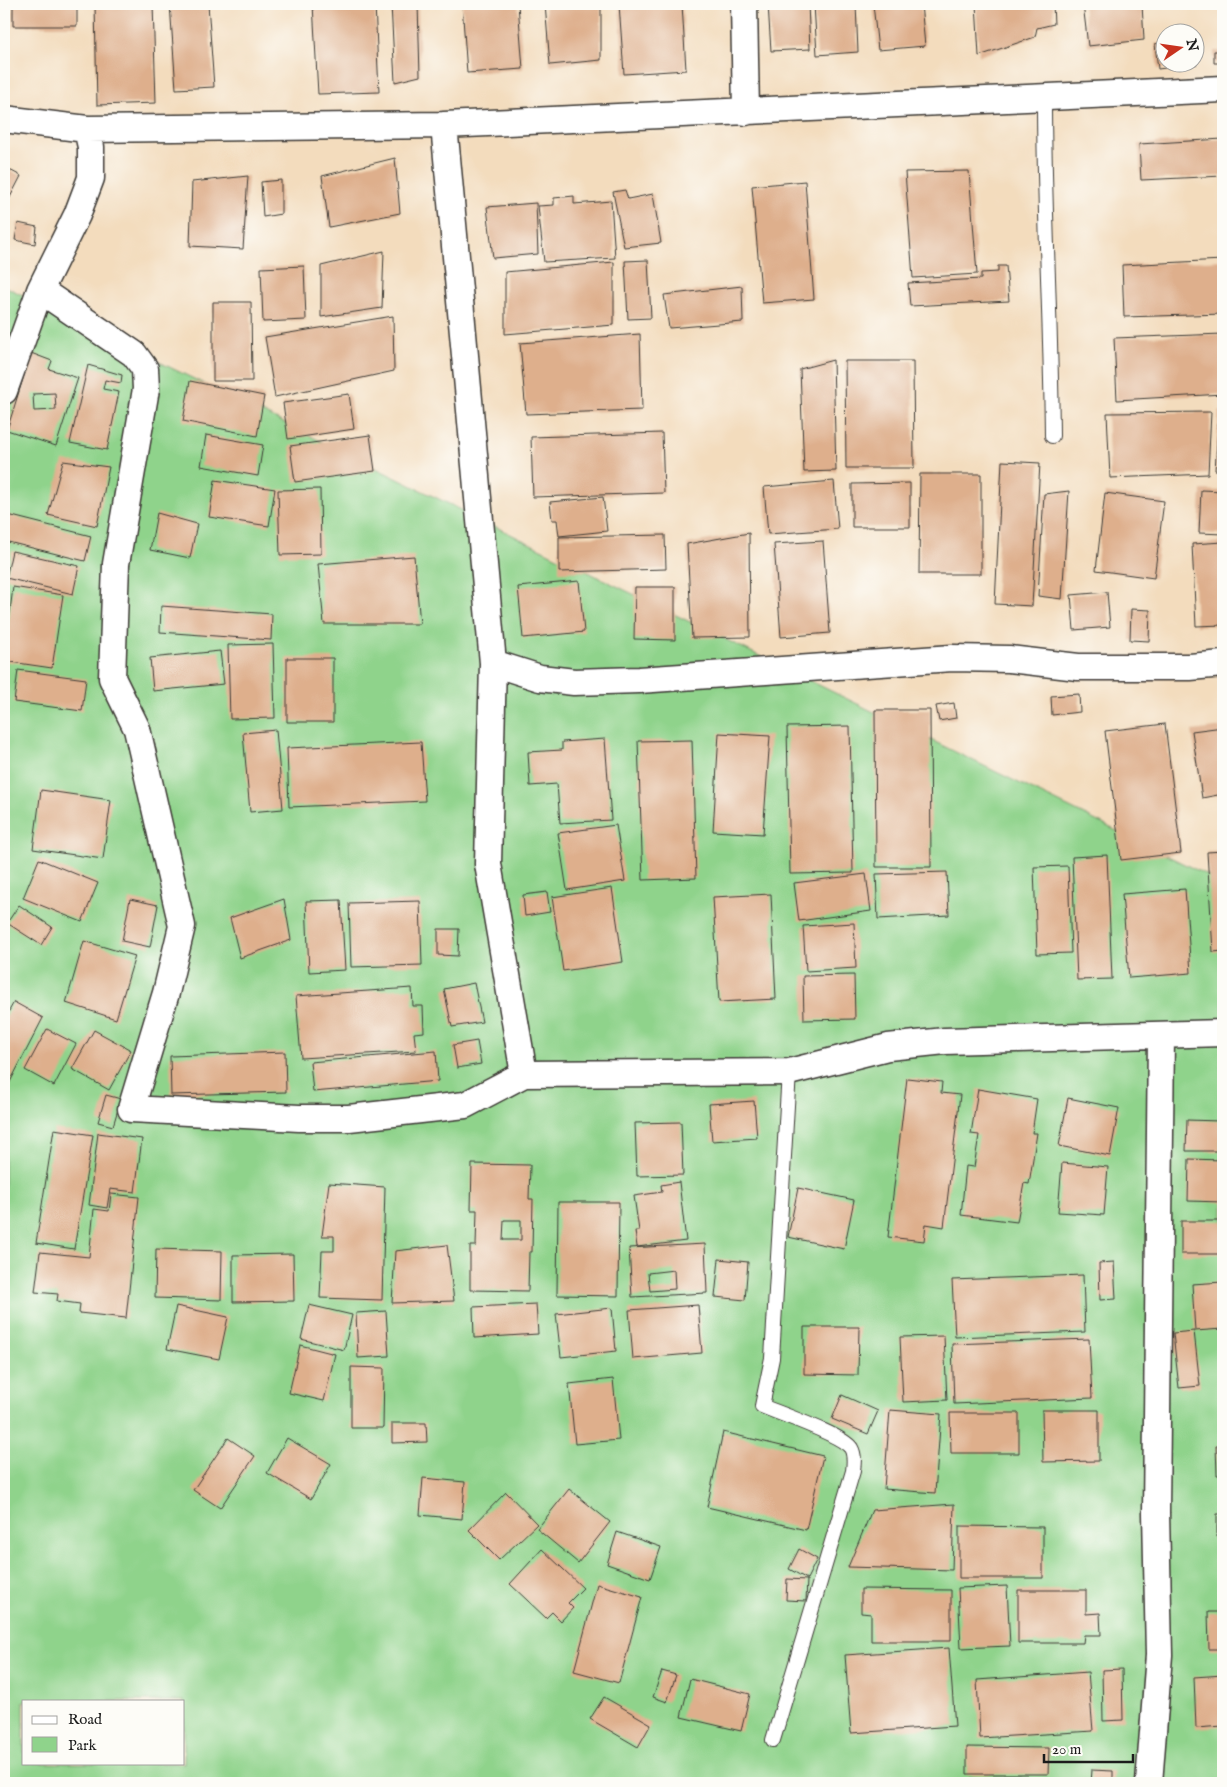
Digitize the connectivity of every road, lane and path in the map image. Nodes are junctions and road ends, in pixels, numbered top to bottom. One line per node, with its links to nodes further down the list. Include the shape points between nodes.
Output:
1 (744, 4): 4 (street)
2 (1223, 89): 3 (street)
3 (1044, 98): 4 (street); 10 (lane)
4 (746, 112): 6 (street)
5 (4, 119): 7 (street)
6 (444, 124): 7 (street); 11 (street)
7 (87, 129): 8 (street, via 91,147 91,178 77,215)
8 (40, 290): 9 (street); 16 (street, via 134,354 145,369 146,389 116,564 112,678 137,729 182,926 131,1108 349,1118 465,1105)
9 (4, 391)
10 (1052, 436)
11 (493, 663): 12 (street, via 540,678 574,682 952,658 1010,659 1078,668); 16 (street, via 488,864)
12 (1223, 664)
13 (1223, 1033): 14 (street)
14 (1161, 1036): 15 (street, via 935,1042 888,1047); 18 (street, via 1156,1512 1159,1655)
15 (789, 1072): 16 (street); 17 (lane, via 772,1358 762,1406 839,1438 850,1448 855,1459)
16 (524, 1074)
17 (773, 1740)
18 (1149, 1783)

